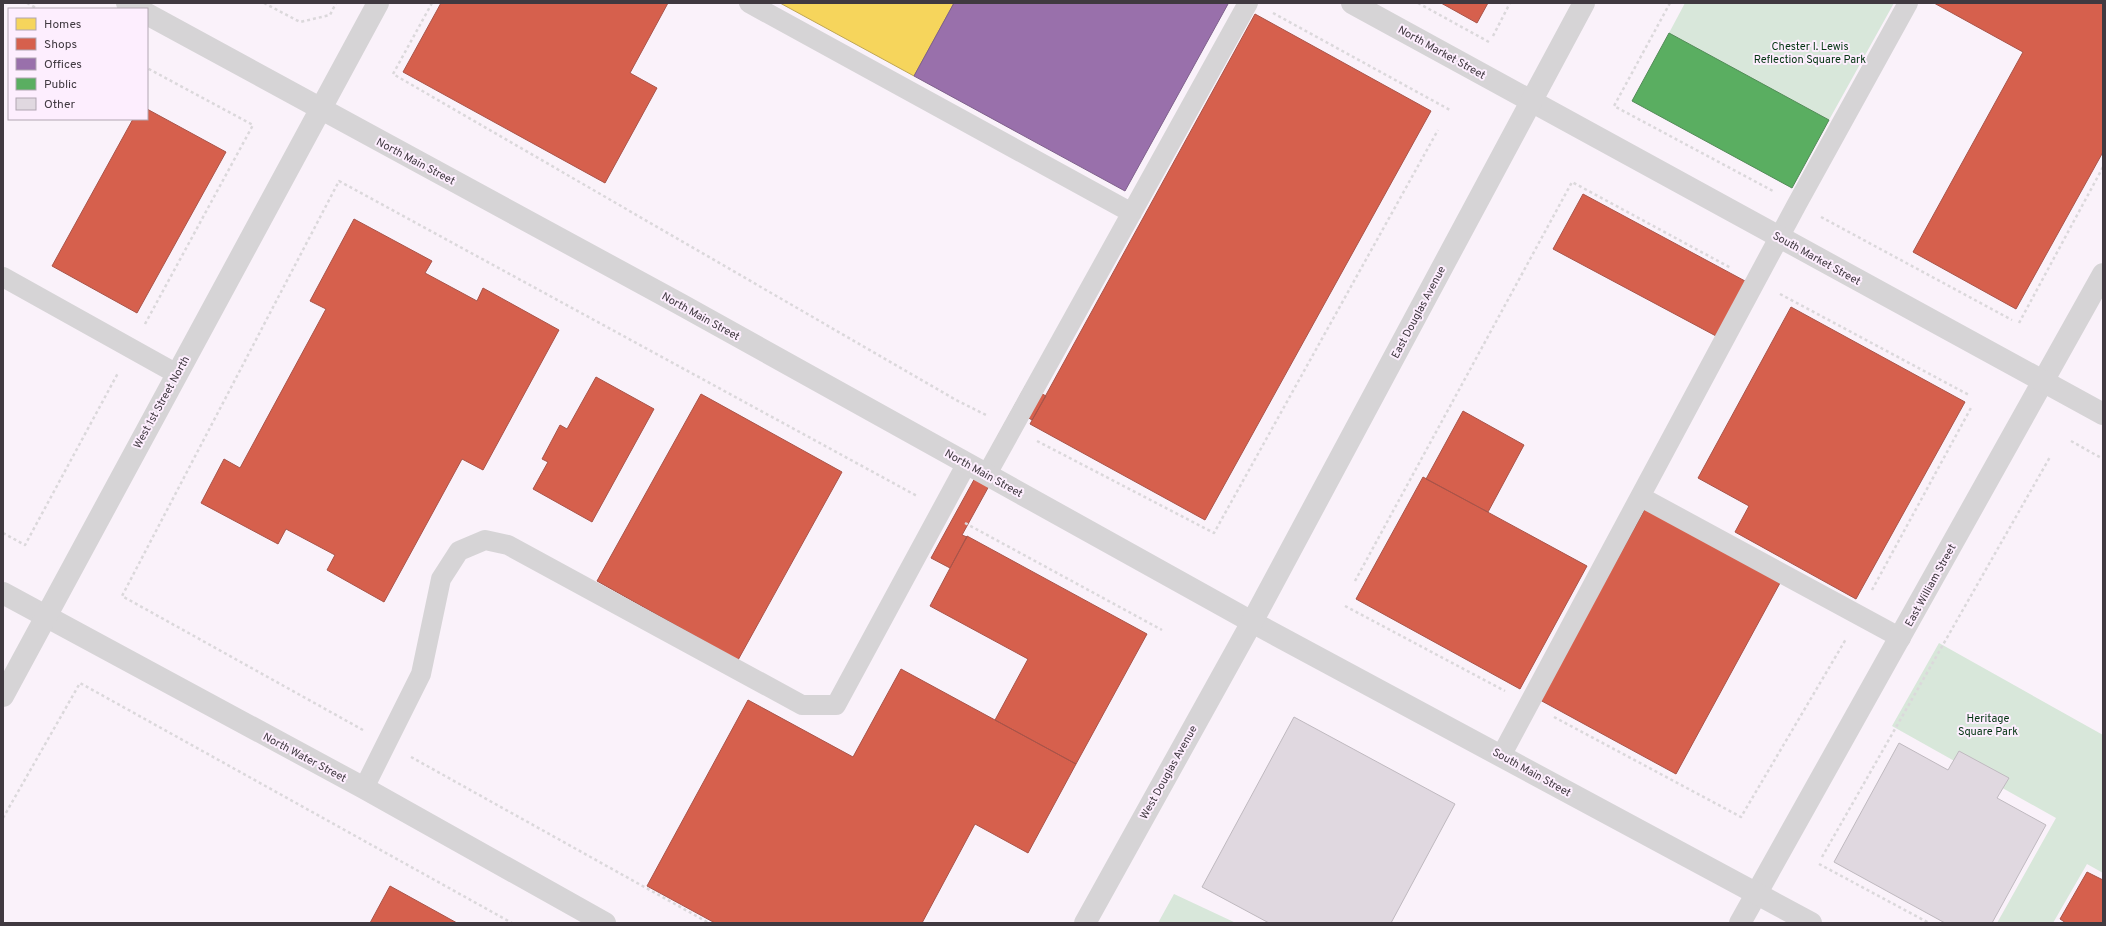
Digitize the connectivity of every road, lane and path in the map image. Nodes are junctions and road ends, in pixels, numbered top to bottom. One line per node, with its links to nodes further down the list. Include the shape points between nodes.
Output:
1 (27, 3): 15 (path)
2 (127, 3): 16 (street)
3 (264, 3): 4 (path, via 300,22 330,15)
4 (336, 3)
5 (378, 3): 24 (street, West 1st Street North)
6 (432, 3): 39 (path, via 393,74 956,400)
7 (749, 3): 29 (lane)
8 (1248, 3): 29 (lane)
9 (1352, 3): 22 (street, North Market Street)
10 (1418, 3): 20 (path)
11 (1510, 3): 19 (path)
12 (1584, 3): 22 (street, East Douglas Avenue)
13 (1670, 3): 23 (path)
14 (1908, 3): 30 (lane)
15 (36, 8)
16 (136, 8)
17 (1268, 11): 25 (path)
18 (148, 15): 24 (street, North Main Street)
19 (1493, 36)
20 (1489, 42)
21 (148, 69): 34 (path, via 253,125)
22 (1532, 101): 30 (street, South Market Street); 53 (street, East Douglas Avenue)
23 (1614, 106)
24 (319, 108): 35 (street, West 1st Street North); 43 (street, North Main Street)
25 (1450, 110)
26 (1438, 130): 39 (path, via 1214,534)
27 (2103, 167): 33 (path)
28 (1572, 182): 48 (path)
29 (1132, 213): 39 (lane)
30 (1779, 237): 36 (street, South Market Street); 45 (lane)
31 (2103, 274): 36 (street, East William Street)
32 (3, 277): 34 (lane)
33 (2019, 323)
34 (132, 348): 35 (lane); 47 (path, via 25,545)
35 (177, 374): 52 (street, West 1st Street North)
36 (2043, 381): 38 (street, South Market Street); 55 (street, East William Street)
37 (1972, 406): 51 (path)
38 (2103, 414)
39 (1013, 429): 44 (lane)
40 (2071, 441): 42 (path)
41 (2050, 457): 62 (path)
42 (2103, 459)
43 (967, 463): 44 (street, North Main Street); 46 (lane)
44 (988, 474): 53 (street, North Main Street)
45 (1641, 496): 51 (lane); 57 (lane)
46 (942, 509): 54 (path); 58 (lane, via 836,705 802,705 508,545 485,540 459,552 441,579 421,674); 58 (path, via 339,181 122,596)
47 (3, 533)
48 (1355, 581)
49 (3, 594): 52 (street, North Water Street)
50 (1345, 606): 57 (path)
51 (1859, 615): 55 (lane); 57 (path, via 1741,817)
52 (45, 617): 56 (street, West 1st Street North); 60 (street, North Water Street)
53 (1252, 622): 59 (street, South Main Street); 68 (street, West Douglas Avenue)
54 (1162, 630)
55 (1900, 638): 64 (street, East William Street)
56 (3, 696)
57 (1529, 704): 59 (lane)
58 (386, 744): 60 (lane); 67 (path)
59 (1501, 756): 64 (street, South Main Street)
60 (364, 788): 66 (street, North Water Street)
61 (3, 818): 65 (path, via 80,683)
62 (1822, 857)
63 (1819, 864): 71 (path)
64 (1756, 894): 69 (street, East William Street); 70 (street, South Main Street)
65 (512, 923)
66 (605, 923)
67 (709, 923)
68 (1085, 923)
69 (1740, 923)
70 (1811, 923)
71 (1929, 923)

